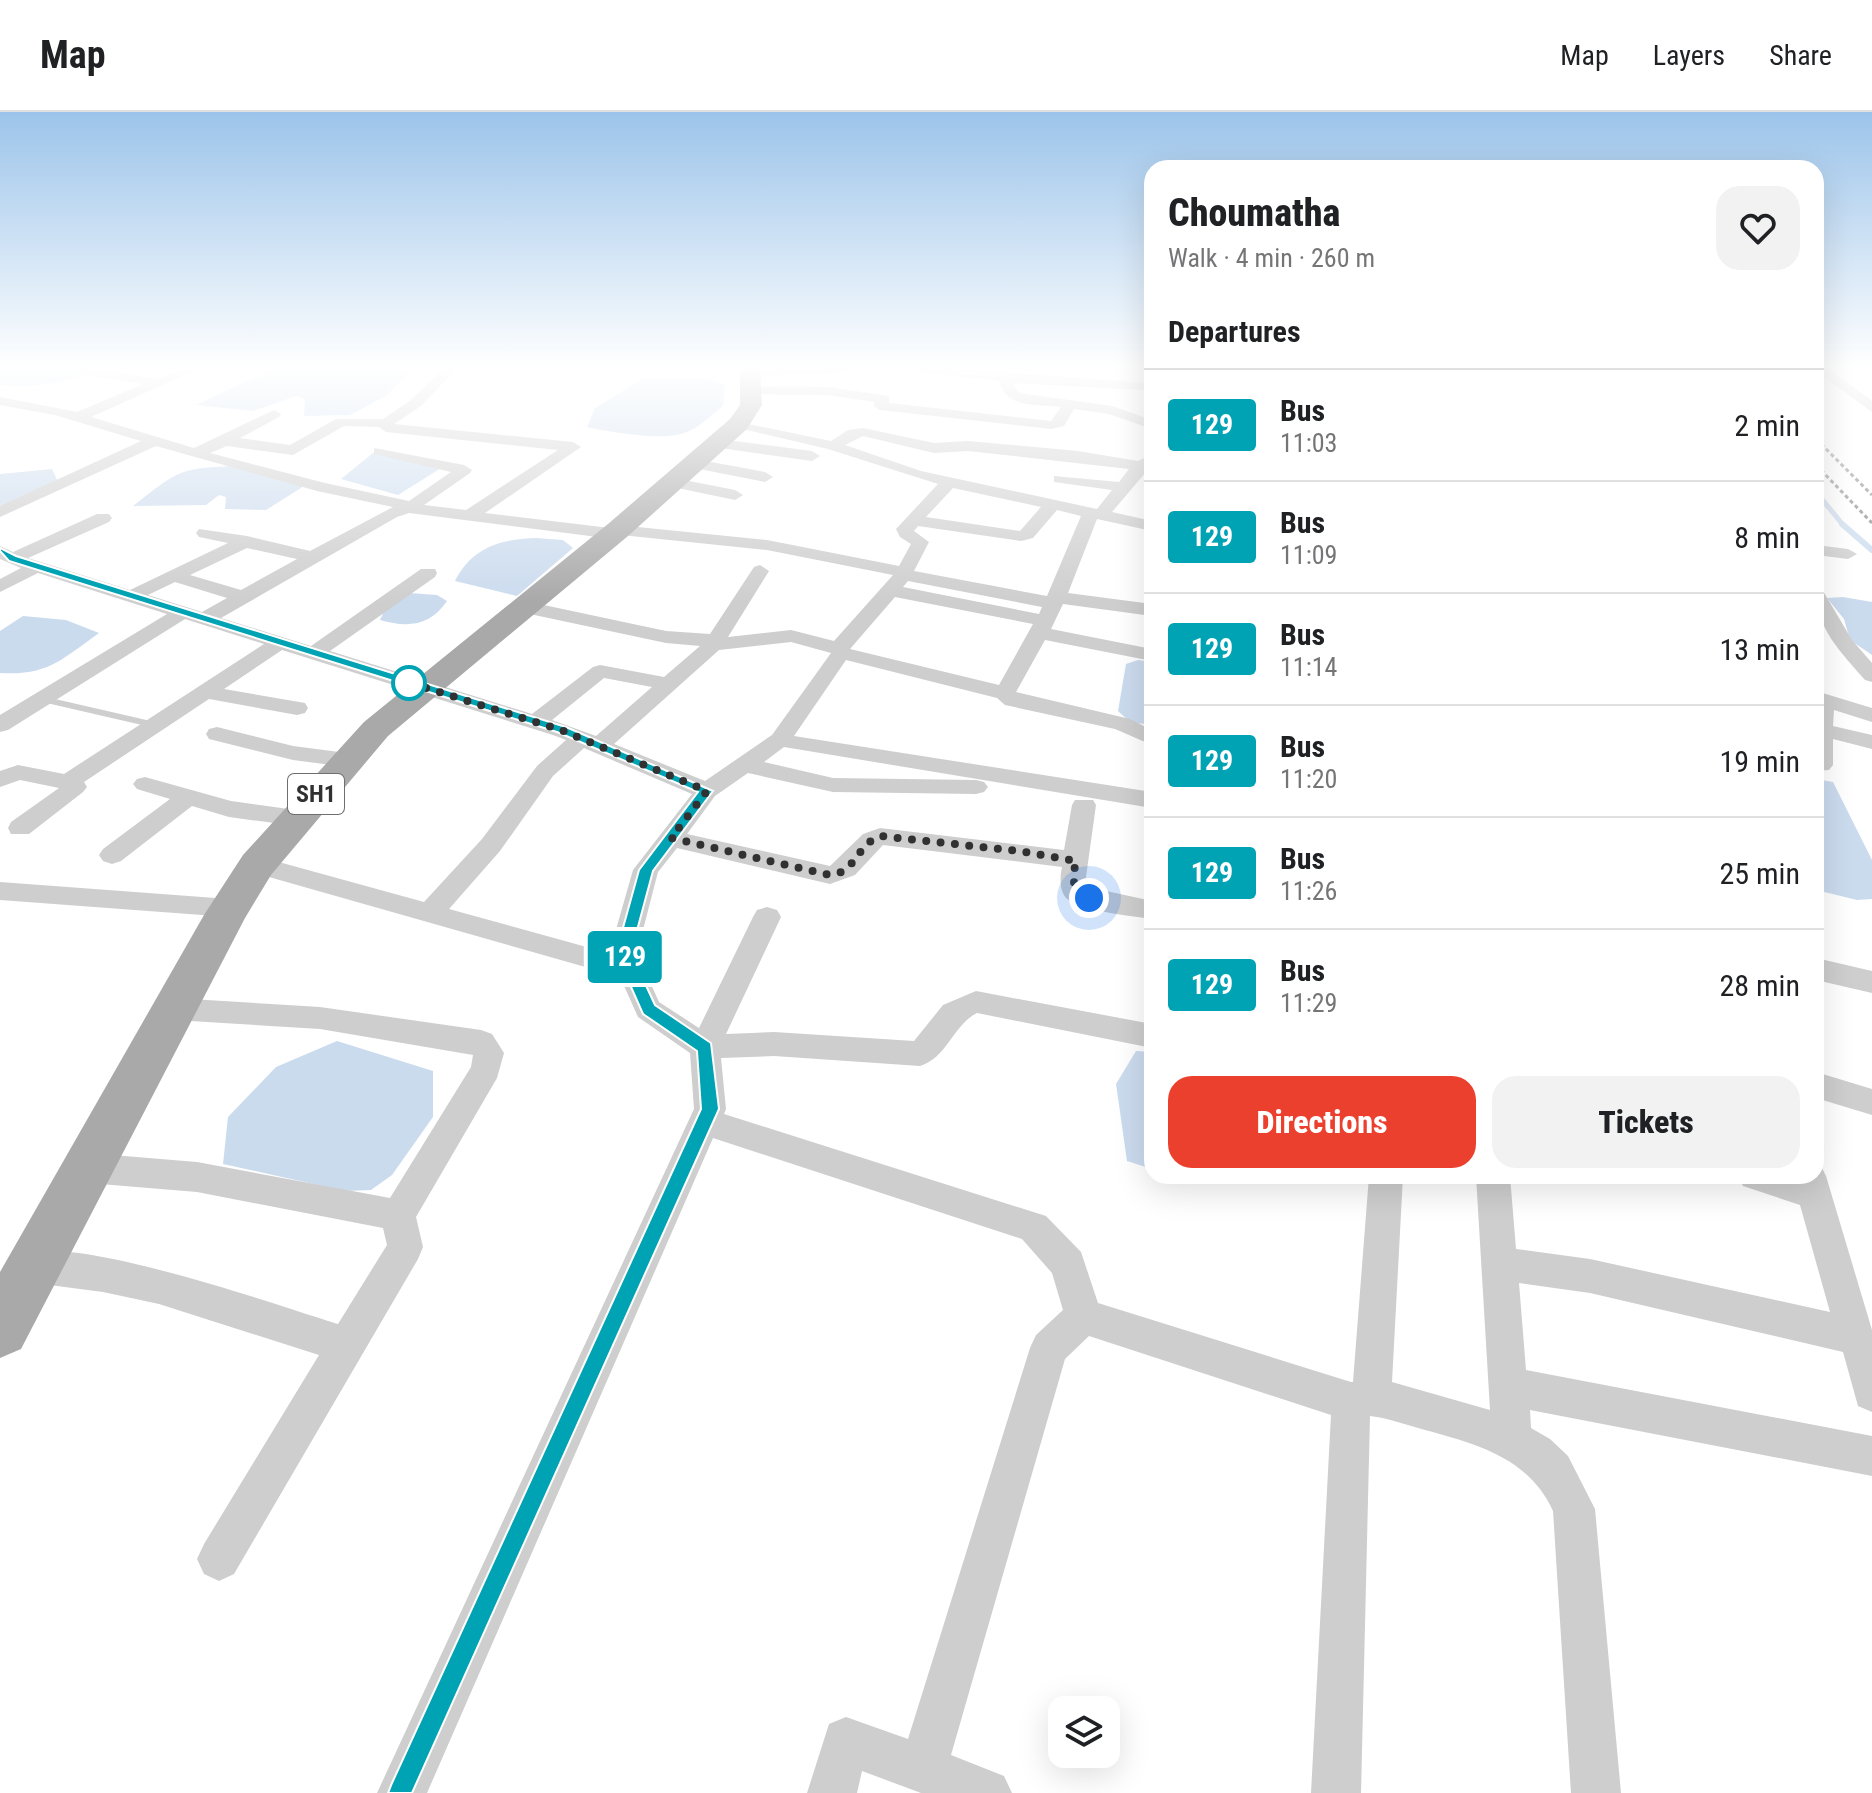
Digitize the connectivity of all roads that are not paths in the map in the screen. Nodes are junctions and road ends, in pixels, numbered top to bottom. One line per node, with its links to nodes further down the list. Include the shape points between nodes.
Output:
1 (142, 446): 29 (street)
2 (169, 446): 17 (street)
3 (211, 446): 17 (street)
4 (266, 446): 5 (street)
5 (299, 446)
6 (415, 446): 18 (street)
7 (568, 446): 31 (street, via 573,447)
8 (701, 446): 35 (main road, SH1)
9 (729, 446): 26 (street)
10 (744, 446): 22 (street)
11 (790, 446): 19 (street)
12 (834, 446): 24 (street)
13 (927, 446): 14 (street)
14 (960, 446)
15 (973, 446): 20 (street)
16 (379, 451): 28 (street, via 464,470)
17 (194, 453): 28 (street)
18 (467, 454)
19 (814, 456)
20 (1144, 462)
21 (1144, 465): 25 (street)
22 (765, 477)
23 (1060, 479): 25 (street)
24 (950, 481): 27 (street); 33 (street)
25 (1123, 487): 30 (street)
26 (735, 495)
27 (1053, 504): 30 (street); 33 (street, via 1021,536)
28 (410, 507): 31 (street); 41 (street)
29 (0, 512)
30 (1096, 514): 34 (street); 54 (street)
31 (469, 516): 35 (street)
32 (103, 518): 40 (street)
33 (914, 520): 46 (street, via 905,529 920,542 919,548)
34 (1144, 524)
35 (616, 532): 46 (street, via 767,545); 50 (main road, SH1)
36 (205, 533): 37 (street)
37 (247, 541): 41 (street); 45 (street)
38 (1824, 551): 39 (street)
39 (1848, 554)
40 (6, 555): 42 (street)
41 (312, 557): 49 (street)
42 (38, 566): 47 (street); 48 (street)
43 (760, 571): 57 (street)
44 (428, 573): 60 (street)
45 (173, 576): 48 (street); 49 (street)
46 (899, 579): 54 (street); 58 (street)
47 (0, 586)
48 (131, 596): 53 (street)
49 (241, 596): 55 (street)
50 (525, 607): 57 (street); 63 (main road, SH1)
51 (1824, 609): 61 (street, via 1843,643)
52 (1144, 610): 54 (street)
53 (182, 613): 55 (street); 66 (street)
54 (1049, 613): 59 (street); 65 (street)
55 (204, 619): 56 (street)
56 (279, 643): 60 (street); 64 (street)
57 (715, 643): 58 (street, via 791,636); 62 (street)
58 (840, 650): 65 (street); 76 (street)
59 (1144, 652)
60 (313, 654): 63 (street)
61 (1872, 676)
62 (669, 684): 70 (street, via 600,671); 77 (street)
63 (425, 688): 70 (street); 79 (main road, SH1)
64 (205, 692): 68 (street); 72 (street)
65 (1005, 693): 75 (street, via 1013,700 1122,724)
66 (42, 699): 71 (street); 72 (lane)
67 (1824, 699): 69 (street)
68 (297, 708)
69 (1872, 715)
70 (536, 722): 77 (street)
71 (0, 725)
72 (155, 725): 82 (street)
73 (1824, 730): 78 (street)
74 (217, 734): 79 (street)
75 (1144, 734)
76 (780, 740): 80 (street); 87 (street)
77 (590, 742): 85 (street); 98 (street, via 545,771 491,845)
78 (1872, 742)
79 (347, 760): 89 (main road, SH1)
80 (745, 765): 84 (street, via 833,785); 85 (street)
81 (0, 780): 82 (street, via 18,772)
82 (68, 782): 90 (street, via 75,787 70,792)
83 (145, 784): 86 (street)
84 (976, 787)
85 (707, 791): 91 (street)
86 (188, 797): 89 (street); 92 (street)
87 (1144, 799)
88 (1084, 805): 93 (street)
89 (296, 818): 94 (main road, SH1)
90 (20, 828)
91 (671, 838): 93 (street, via 830,875 842,874 859,849 880,836); 100 (street, via 646,870)
92 (112, 855)
93 (1076, 861): 97 (street, via 1076,892)
94 (257, 865): 96 (main road, SH1); 98 (street)
95 (0, 891): 96 (street)
96 (229, 908): 103 (main road, SH1)
97 (1144, 908)
98 (428, 915): 100 (street, via 603,962)
99 (767, 917): 105 (street)
100 (623, 953): 105 (street, via 648,1009)
101 (1824, 971): 102 (street)
102 (1872, 982)
103 (174, 1009): 109 (main road, SH1); 113 (street, via 320,1018 481,1042 489,1053 486,1069)
104 (1144, 1034): 105 (street, via 976,1002 957,1008 943,1021 934,1044 920,1054 774,1044)
105 (705, 1047): 108 (street, via 710,1109)
106 (1824, 1087): 107 (street)
107 (1872, 1102)
108 (705, 1122): 116 (street, via 1034,1227 1068,1264); 126 (street)
109 (88, 1168): 113 (street, via 197,1177); 115 (main road, SH1)
110 (1385, 1184): 121 (street)
111 (1493, 1184): 114 (street)
112 (1810, 1184): 119 (street)
113 (398, 1215): 118 (street, via 405,1247)
114 (1498, 1263): 119 (street, via 1590,1276); 120 (street)
115 (34, 1266): 117 (main road, SH1); 118 (street, via 159,1287)
116 (1083, 1316): 121 (street); 125 (street, via 1049,1348)
117 (0, 1329)
118 (346, 1345): 124 (street)
119 (1866, 1364)
120 (1508, 1386): 122 (street); 123 (street)
121 (1361, 1399): 122 (street); 129 (street)
122 (1512, 1438): 130 (street, via 1549,1464 1574,1509)
123 (1872, 1456)
124 (219, 1559)
125 (923, 1768): 127 (street, via 846,1741); 128 (street)
126 (402, 1793)
127 (832, 1793)
128 (987, 1793)
129 (1336, 1793)
130 (1596, 1793)

